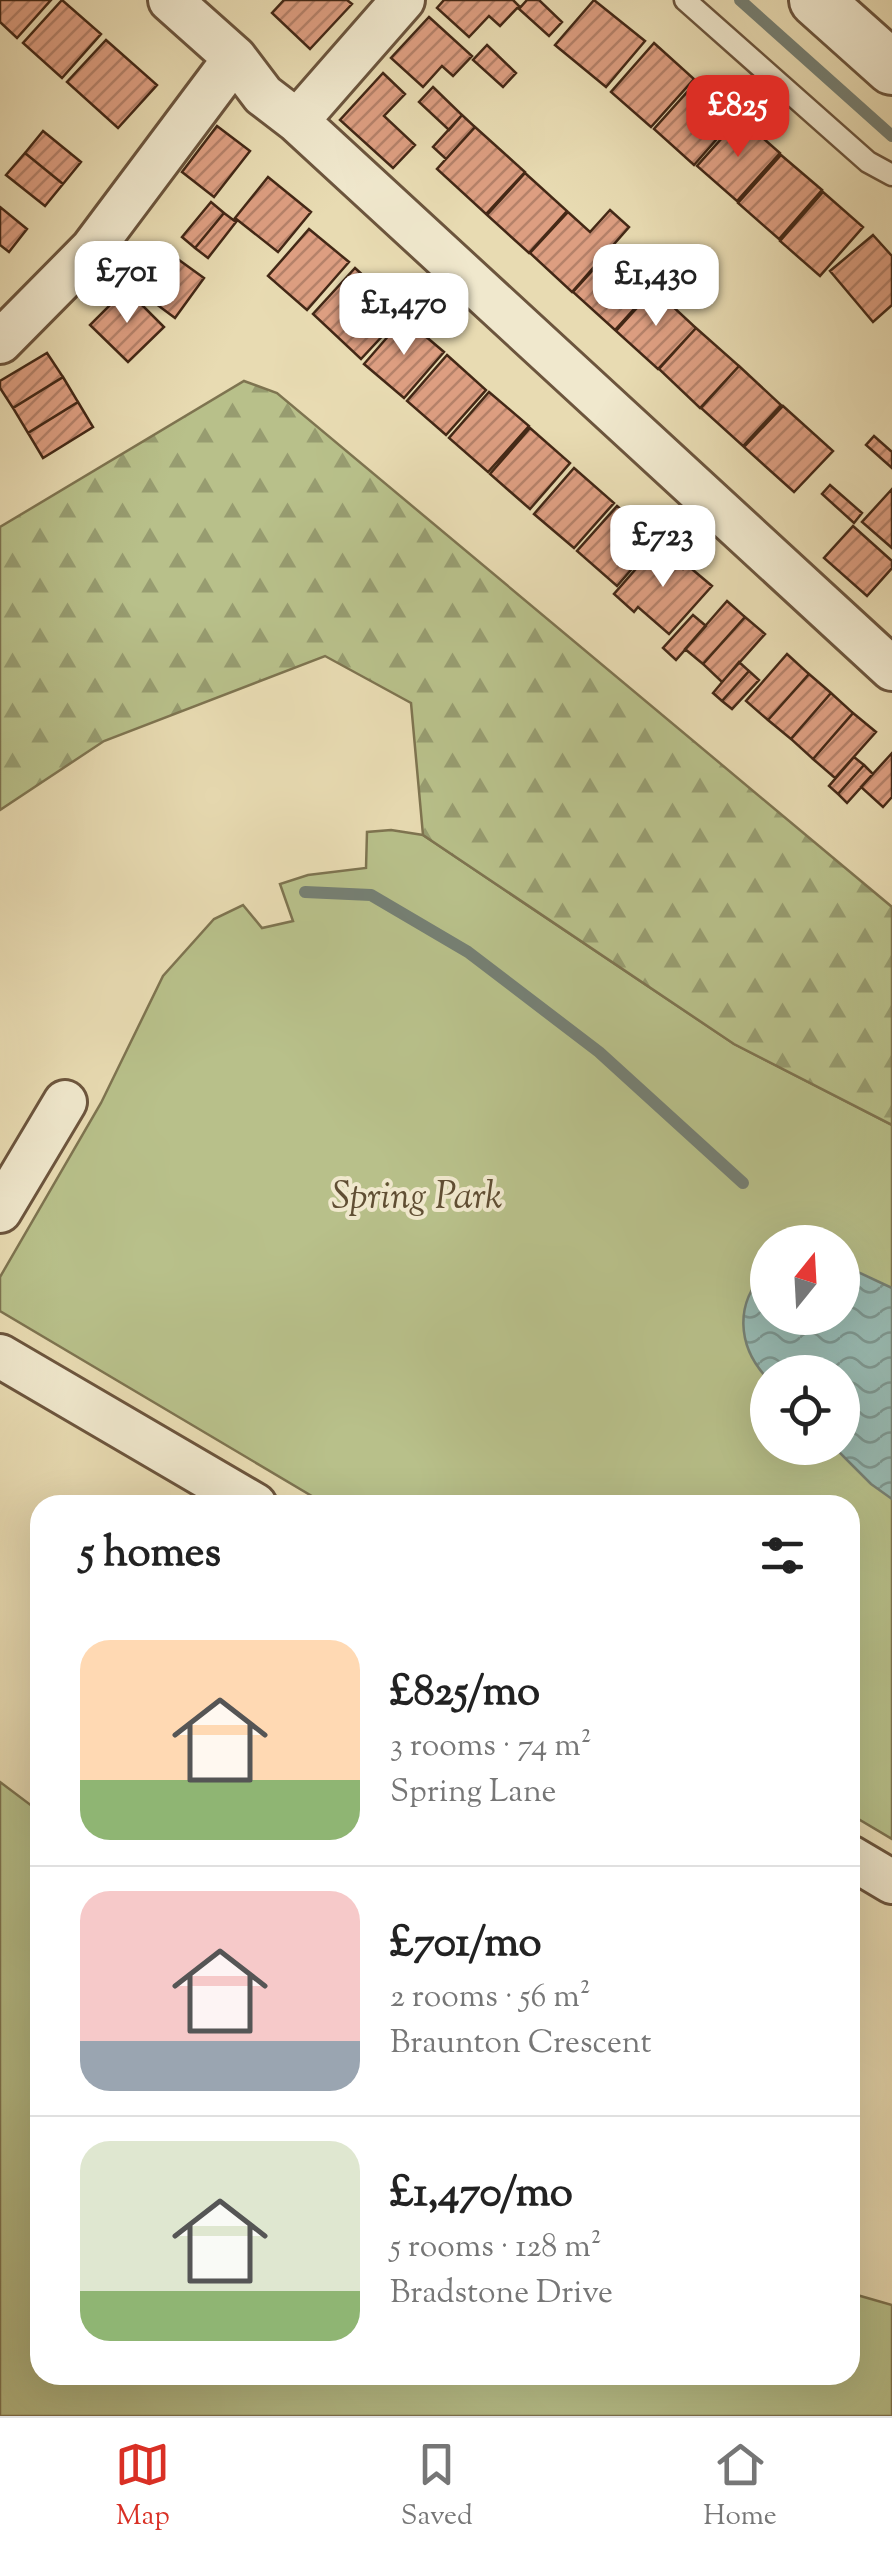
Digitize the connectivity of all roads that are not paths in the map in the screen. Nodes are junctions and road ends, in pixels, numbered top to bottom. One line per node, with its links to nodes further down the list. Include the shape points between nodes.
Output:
1 (170, 0): 5 (street)
2 (403, 0): 7 (street)
3 (684, 0): 8 (lane)
4 (816, 0): 6 (street)
5 (234, 58): 7 (street, via 263,96); 9 (street, via 92,249)
6 (892, 68)
7 (297, 121): 10 (street)
8 (892, 176)
9 (0, 342)
10 (885, 650)
11 (65, 1102): 12 (street)
12 (0, 1209)
13 (0, 1356): 14 (street)
14 (238, 1495)
15 (860, 1862): 16 (street)
16 (892, 1882)

